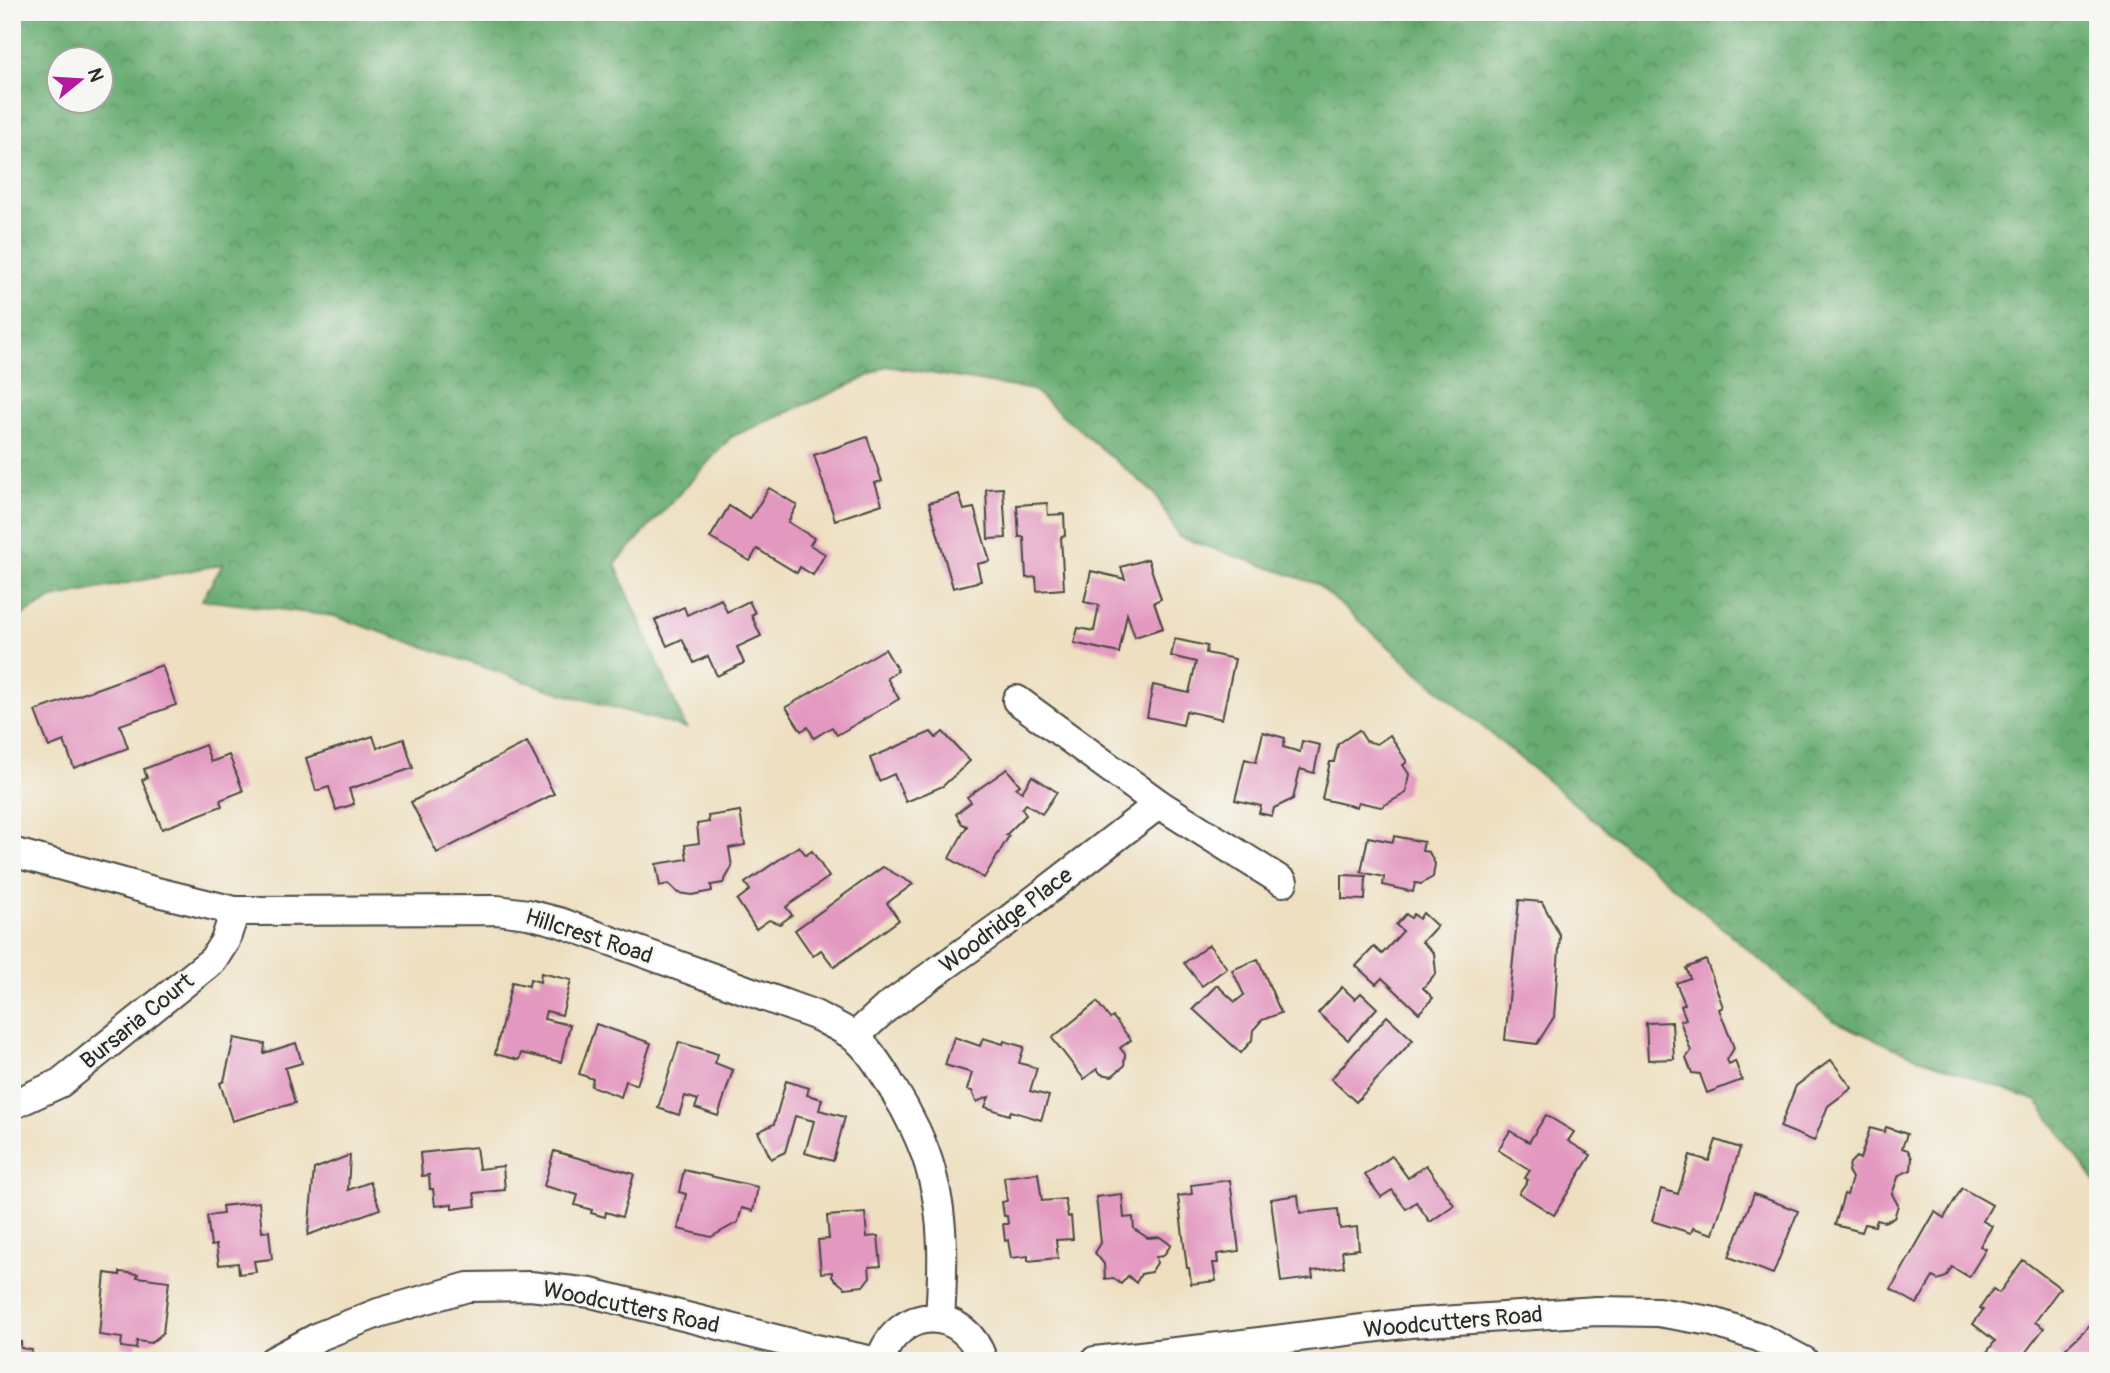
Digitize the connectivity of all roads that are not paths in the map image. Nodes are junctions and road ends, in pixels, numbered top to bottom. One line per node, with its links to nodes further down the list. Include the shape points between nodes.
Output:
1 (1017, 700): 2 (street)
2 (1159, 804): 4 (street); 6 (street, Woodridge Place, via 886,1008)
3 (12, 852): 5 (street, Hillcrest Road)
4 (1283, 881)
5 (235, 911): 6 (street, Hillcrest Road, via 497,910 528,914 816,1015); 7 (street, Bursaria Court, via 213,960 60,1083)
6 (854, 1037): 8 (street, Hillcrest Road, via 903,1104 932,1173 943,1273)
7 (12, 1105)
8 (940, 1319): 11 (street, via 924,1319 895,1333); 12 (street, via 968,1332)
9 (273, 1361): 10 (street, Woodcutters Road, via 378,1313 468,1287 530,1286 591,1293)
10 (873, 1361)
11 (880, 1361)
12 (983, 1361)
13 (1095, 1361): 14 (street, Woodcutters Road, via 1410,1323 1597,1311 1658,1312 1710,1321 1759,1338)
14 (1804, 1361)

